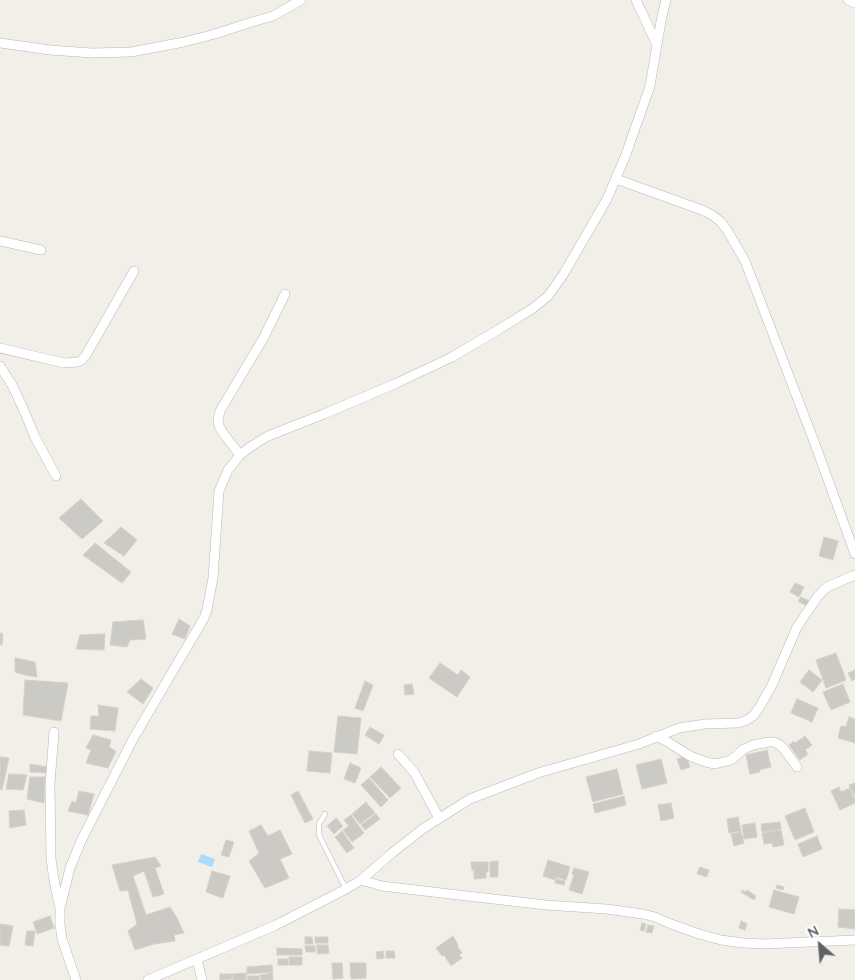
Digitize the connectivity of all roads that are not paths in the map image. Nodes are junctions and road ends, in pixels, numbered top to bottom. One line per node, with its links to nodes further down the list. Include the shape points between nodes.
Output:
1 (301, 0): 6 (street, via 273,16 215,34 131,52 92,53)
2 (636, 0): 7 (street)
3 (666, 0): 7 (street)
4 (848, 0): 5 (street)
5 (855, 3)
6 (0, 43)
7 (657, 46): 8 (street, via 650,86)
8 (616, 180): 15 (street, via 563,275 548,296 532,309 452,357 268,436); 17 (street, via 702,210 727,230 745,261)
9 (0, 241): 10 (street)
10 (41, 250)
11 (134, 271): 13 (street, via 82,360 64,363)
12 (285, 294): 15 (street, via 264,338 220,411 219,426)
13 (0, 348)
14 (0, 366): 16 (street)
15 (240, 454): 27 (street, via 228,470 219,491 213,578 204,618 134,739 81,841)
16 (56, 476)
17 (855, 554)
18 (855, 575): 20 (street, via 827,587 818,596 797,627 772,685 753,716 738,723 690,726)
19 (54, 732): 27 (street, via 50,784 52,859)
20 (656, 736): 22 (street, via 690,756 715,764 731,760 753,745 774,742); 24 (street, via 513,782 470,799)
21 (398, 754): 24 (street, via 414,772)
22 (798, 767)
23 (325, 814): 26 (lane, via 318,829 319,835)
24 (439, 818): 25 (street)
25 (361, 880): 26 (street); 28 (street, via 382,886 440,893 644,914 699,934 742,943)
26 (346, 889): 29 (street, via 276,925)
27 (60, 908): 30 (street, via 62,939)
28 (855, 940)
29 (197, 959): 31 (street); 32 (street)
30 (76, 980)
31 (148, 980)
32 (202, 980)

